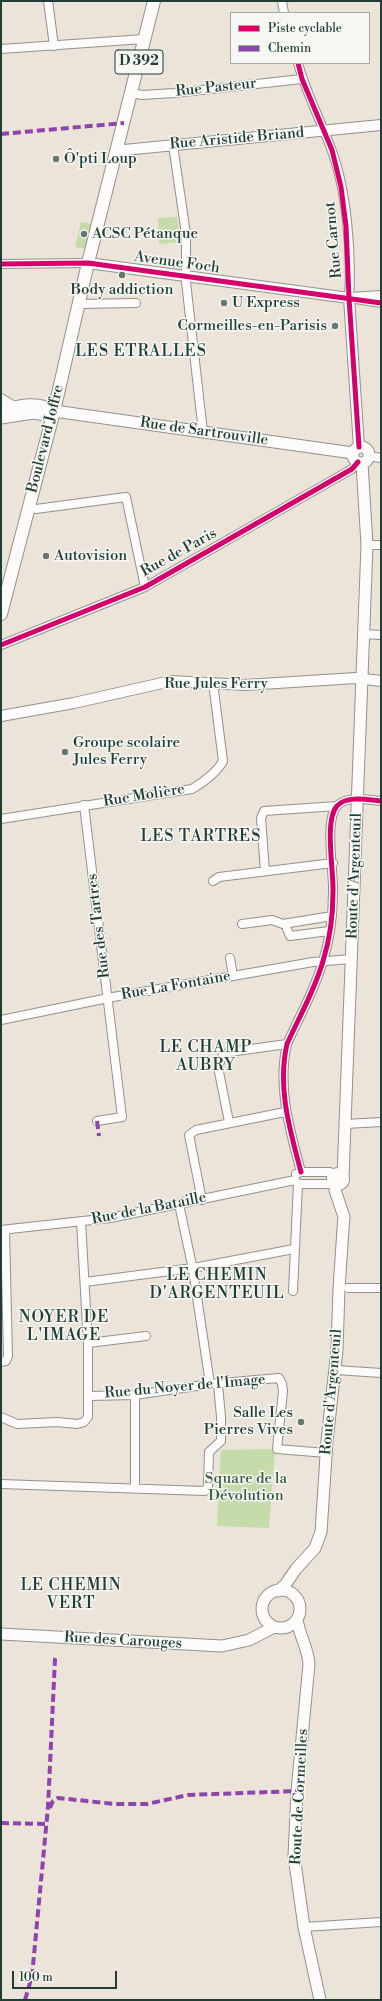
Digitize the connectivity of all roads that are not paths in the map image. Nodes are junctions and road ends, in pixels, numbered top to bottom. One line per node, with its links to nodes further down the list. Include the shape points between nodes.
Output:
1 (48, 1): 6 (street)
2 (154, 1): 5 (main road, D 392)
3 (282, 1): 4 (street)
4 (284, 12)
5 (144, 39): 6 (street); 10 (main road, D 392)
6 (54, 46): 7 (street)
7 (1, 49)
8 (298, 64): 9 (street, Rue Carnot)
9 (302, 79): 10 (street, Rue Pasteur, via 142,96); 12 (street, Rue Carnot)
10 (131, 93): 14 (main road, D 392)
11 (381, 125): 12 (street, Rue Aristide Briand)
12 (324, 131): 13 (street, Rue Aristide Briand); 19 (street, Rue Carnot, via 332,150 341,187 346,226)
13 (173, 145): 14 (street, Rue Aristide Briand, via 124,150); 17 (street, via 186,234)
14 (118, 148): 15 (main road, D 392)
15 (88, 263): 16 (street, Avenue Foch); 17 (street, Avenue Foch); 22 (main road, Boulevard Joffre / D 392)
16 (1, 264)
17 (187, 277): 19 (street, Avenue Foch); 28 (street)
18 (381, 296): 19 (street, Avenue Foch)
19 (349, 298): 21 (street); 29 (street, Rue Carnot)
20 (136, 303): 22 (street)
21 (381, 303)
22 (79, 304): 26 (main road, Boulevard Joffre / D 392)
23 (1, 398): 24 (street)
24 (16, 407): 25 (main road); 26 (main road, via 38,405)
25 (1, 410)
26 (54, 411): 27 (main road, via 46,415 33,413); 28 (main road, Rue de Sartrouville); 35 (main road, Boulevard Joffre / D 392)
27 (1, 418)
28 (203, 432): 29 (main road, Rue de Sartrouville)
29 (360, 456): 30 (street); 33 (main road, Route d'Argenteuil); 34 (street, Rue de Paris, via 352,469)
30 (381, 458)
31 (36, 509): 34 (street, via 126,497)
32 (381, 545): 33 (street)
33 (367, 546): 36 (main road, Route d'Argenteuil)
34 (144, 587): 38 (street, Rue de Paris)
35 (1, 614)
36 (363, 634): 37 (street); 39 (main road, Route d'Argenteuil)
37 (381, 635)
38 (1, 645)
39 (362, 679): 40 (street, Rue Jules Ferry); 41 (street, Rue Jules Ferry, via 326,678 245,685); 43 (main road, Route d'Argenteuil)
40 (381, 681)
41 (213, 683): 42 (street, Rue Jules Ferry, via 166,682 74,703); 45 (street, Rue Molière, via 223,753 223,761 218,767 192,789)
42 (1, 716)
43 (358, 800): 44 (street); 46 (street, via 346,801); 56 (main road, Route d'Argenteuil)
44 (381, 801)
45 (84, 805): 47 (street, Rue Molière); 59 (street, Rue des Tartres)
46 (337, 806): 48 (street, via 331,823); 49 (street, via 264,811 261,818)
47 (1, 819)
48 (333, 863): 49 (street); 51 (street)
49 (265, 870): 50 (street, via 219,877)
50 (213, 881)
51 (332, 916): 52 (street, via 283,924 272,920); 54 (street)
52 (242, 924)
53 (287, 929): 54 (street, via 290,936)
54 (329, 931): 57 (street)
55 (230, 958): 58 (street)
56 (352, 959): 57 (street, Rue La Fontaine); 66 (main road, Route d'Argenteuil)
57 (324, 960): 58 (street, Rue La Fontaine); 61 (street)
58 (233, 976): 59 (street, Rue La Fontaine)
59 (107, 998): 60 (street, Rue La Fontaine); 63 (street, Rue des Tartres, via 122,1117)
60 (1, 1020)
61 (287, 1044): 62 (street, via 283,1073); 64 (street, via 229,1052 222,1057 218,1067)
62 (286, 1112): 64 (street); 67 (street)
63 (97, 1121)
64 (229, 1122): 70 (street, via 196,1130 189,1135)
65 (381, 1122): 66 (street)
66 (346, 1124): 68 (main road, Route d'Argenteuil)
67 (301, 1172): 68 (street, via 330,1172); 69 (street, via 297,1174)
68 (338, 1178): 69 (street, Rue de la Bataille, via 333,1184); 83 (main road, Route d'Argenteuil, via 335,1190 344,1217)
69 (296, 1182): 70 (street, Rue de la Bataille); 74 (street)
70 (202, 1200): 71 (street, Rue de la Bataille)
71 (179, 1204): 72 (street, Rue de la Bataille); 75 (street)
72 (82, 1222): 73 (street, Rue de la Bataille); 76 (street)
73 (3, 1230): 82 (street, via 8,1356 6,1361)
74 (294, 1249): 75 (street); 79 (street)
75 (193, 1268): 76 (street); 85 (street)
76 (85, 1282): 81 (street)
77 (348, 1288): 78 (street)
78 (381, 1288)
79 (293, 1291)
80 (146, 1336): 81 (street)
81 (88, 1343): 87 (street)
82 (1, 1362)
83 (336, 1370): 84 (street); 89 (main road, Route d'Argenteuil)
84 (381, 1373)
85 (214, 1384): 86 (street, Rue du Noyer de l'Image); 89 (street, Rue du Noyer de l'Image, via 279,1378 283,1387 277,1450); 91 (street, via 221,1417 221,1440 209,1452 208,1487 205,1491)
86 (135, 1395): 87 (street, Rue du Noyer de l'Image); 91 (street)
87 (89, 1396): 88 (street, via 88,1417 78,1424 17,1424)
88 (1, 1417)
89 (326, 1454): 92 (main road, Route d'Argenteuil, via 319,1539)
90 (1, 1484): 91 (street)
91 (136, 1488)
92 (303, 1562): 93 (main road, Route d'Argenteuil); 94 (main road, Route d'Argenteuil, via 295,1583)
93 (278, 1591): 94 (main road, via 287,1592); 95 (main road, via 266,1599)
94 (295, 1597): 96 (main road, via 300,1607)
95 (263, 1613): 97 (main road, via 269,1624); 99 (main road, via 259,1625)
96 (297, 1619): 97 (main road, via 288,1627); 100 (main road)
97 (278, 1627): 99 (main road, Rue des Carouges); 100 (main road, via 297,1641)
98 (1, 1634): 99 (main road, Rue des Carouges, via 222,1646)
99 (244, 1641)
100 (308, 1661): 102 (main road, Route de Cormeilles, via 294,1856)
101 (381, 1922): 102 (street)
102 (304, 1927): 103 (main road, Route de Cormeilles)
103 (320, 2000)

